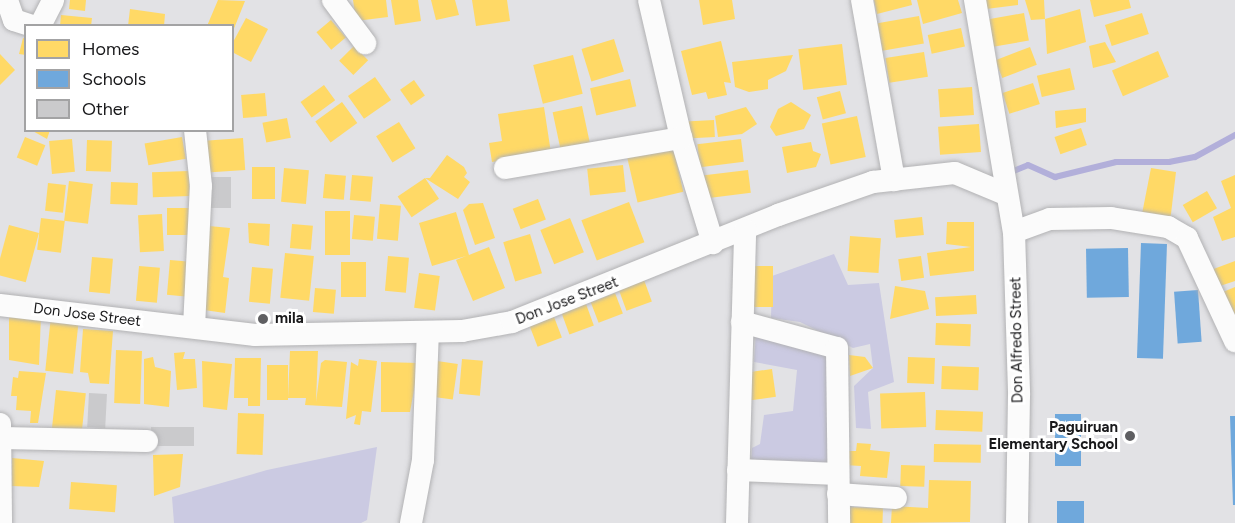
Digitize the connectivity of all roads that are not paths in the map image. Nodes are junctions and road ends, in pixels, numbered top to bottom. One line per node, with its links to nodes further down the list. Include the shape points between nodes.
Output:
1 (7, 0): 7 (street, via 14,20)
2 (53, 0): 8 (street)
3 (333, 0): 9 (street)
4 (650, 0): 11 (street)
5 (862, 0): 13 (street)
6 (975, 0): 14 (street, Don Alfredo Street)
7 (26, 24)
8 (41, 24)
9 (365, 43)
10 (195, 132): 20 (street, via 201,186)
11 (681, 138): 12 (street); 17 (street)
12 (505, 168)
13 (894, 180): 14 (street, Don Jose Street, via 955,173); 15 (street, Don Jose Street, via 873,182)
14 (1005, 194): 16 (street, Don Alfredo Street)
15 (745, 230): 17 (street, Don Jose Street); 19 (street)
16 (1014, 232): 22 (street, via 1050,219 1111,218 1168,227 1187,238); 33 (street, Don Alfredo Street, via 1019,395)
17 (713, 243): 21 (street, Don Jose Street, via 512,322)
18 (0, 304): 20 (street, Don Jose Street)
19 (742, 322): 26 (street); 27 (street, via 837,348)
20 (194, 327): 21 (street, Don Jose Street, via 255,335)
21 (428, 332): 30 (street, via 423,460)
22 (1235, 341)
23 (0, 424): 24 (street)
24 (1, 438): 25 (street); 29 (street)
25 (147, 441)
26 (738, 470): 27 (street); 31 (street)
27 (838, 484): 28 (street); 32 (street)
28 (896, 498)
29 (2, 523)
30 (411, 523)
31 (737, 523)
32 (839, 523)
33 (1017, 523)

